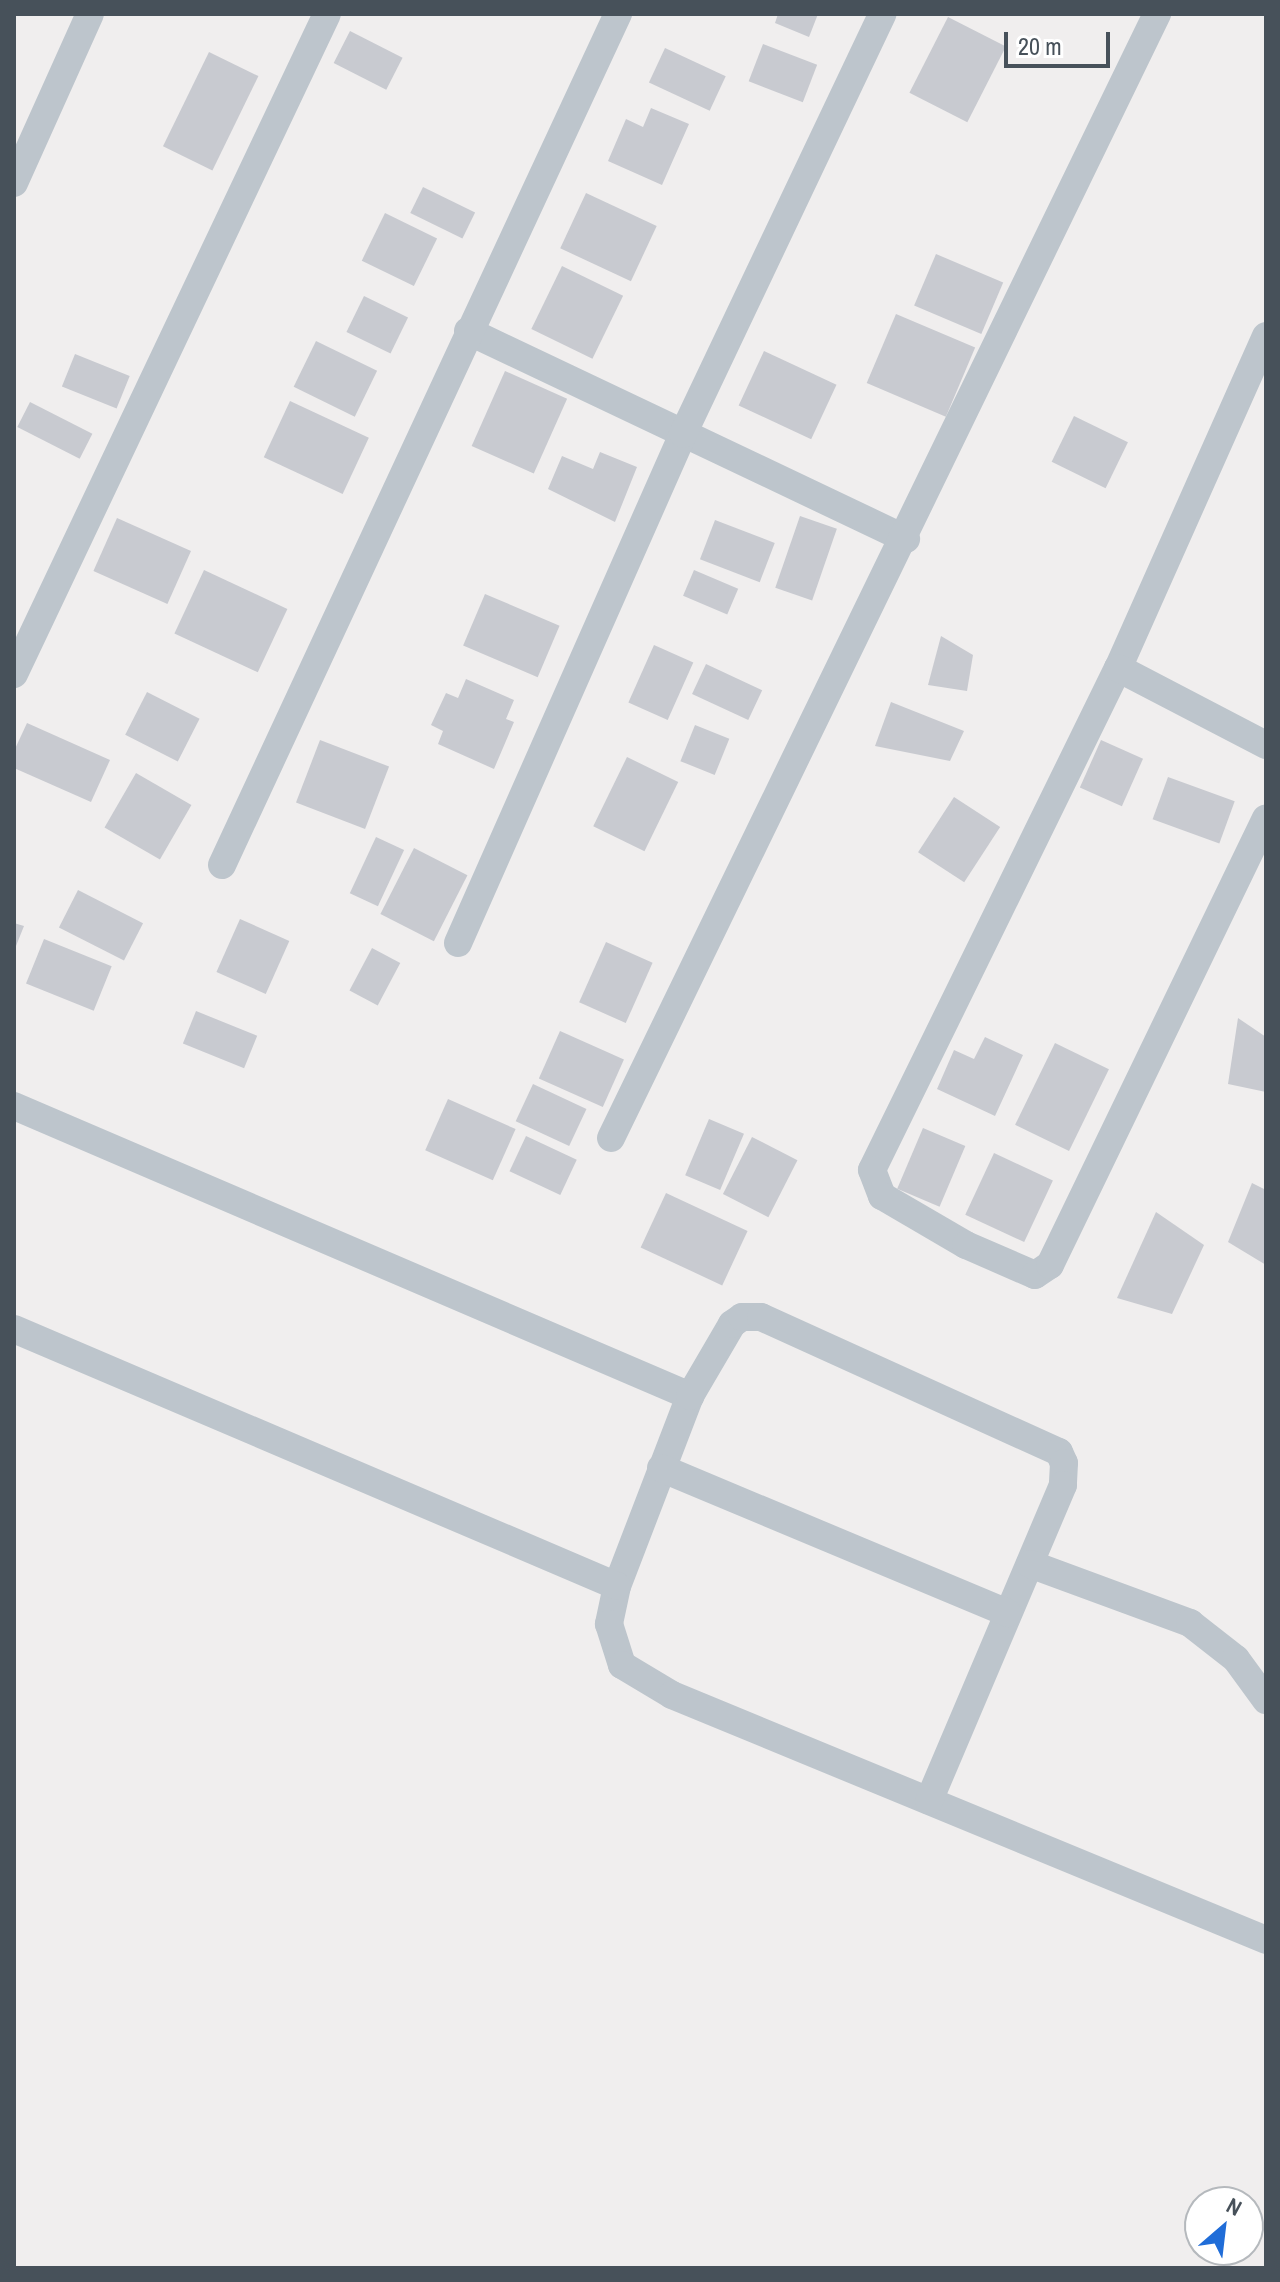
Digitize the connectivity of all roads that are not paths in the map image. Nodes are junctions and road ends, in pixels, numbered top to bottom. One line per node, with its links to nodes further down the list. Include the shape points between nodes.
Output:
1 (90, 14): 6 (street)
2 (327, 14): 12 (street)
3 (618, 14): 7 (street)
4 (882, 14): 9 (street)
5 (1157, 14): 10 (street)
6 (14, 183)
7 (468, 331): 9 (street); 15 (street)
8 (1266, 336): 11 (street)
9 (683, 434): 10 (street); 16 (street)
10 (906, 539): 18 (street)
11 (1118, 668): 13 (street); 14 (street, via 872,1170 882,1196 966,1245 1035,1275 1050,1265)
12 (14, 674)
13 (1266, 745)
14 (1266, 819)
15 (222, 865)
16 (458, 943)
17 (14, 1106): 20 (street)
18 (611, 1138)
19 (14, 1329): 23 (street)
20 (690, 1396): 21 (street); 22 (street, via 732,1324 742,1317 761,1317 1049,1444 1064,1463 1063,1485)
21 (661, 1468): 23 (street); 24 (street)
22 (1030, 1564): 24 (street); 25 (street, via 1190,1623 1236,1659)
23 (617, 1586): 26 (street, via 609,1624 622,1665 672,1695)
24 (1008, 1613): 26 (street)
25 (1266, 1700)
26 (929, 1801): 27 (street)
27 (1266, 1940)

